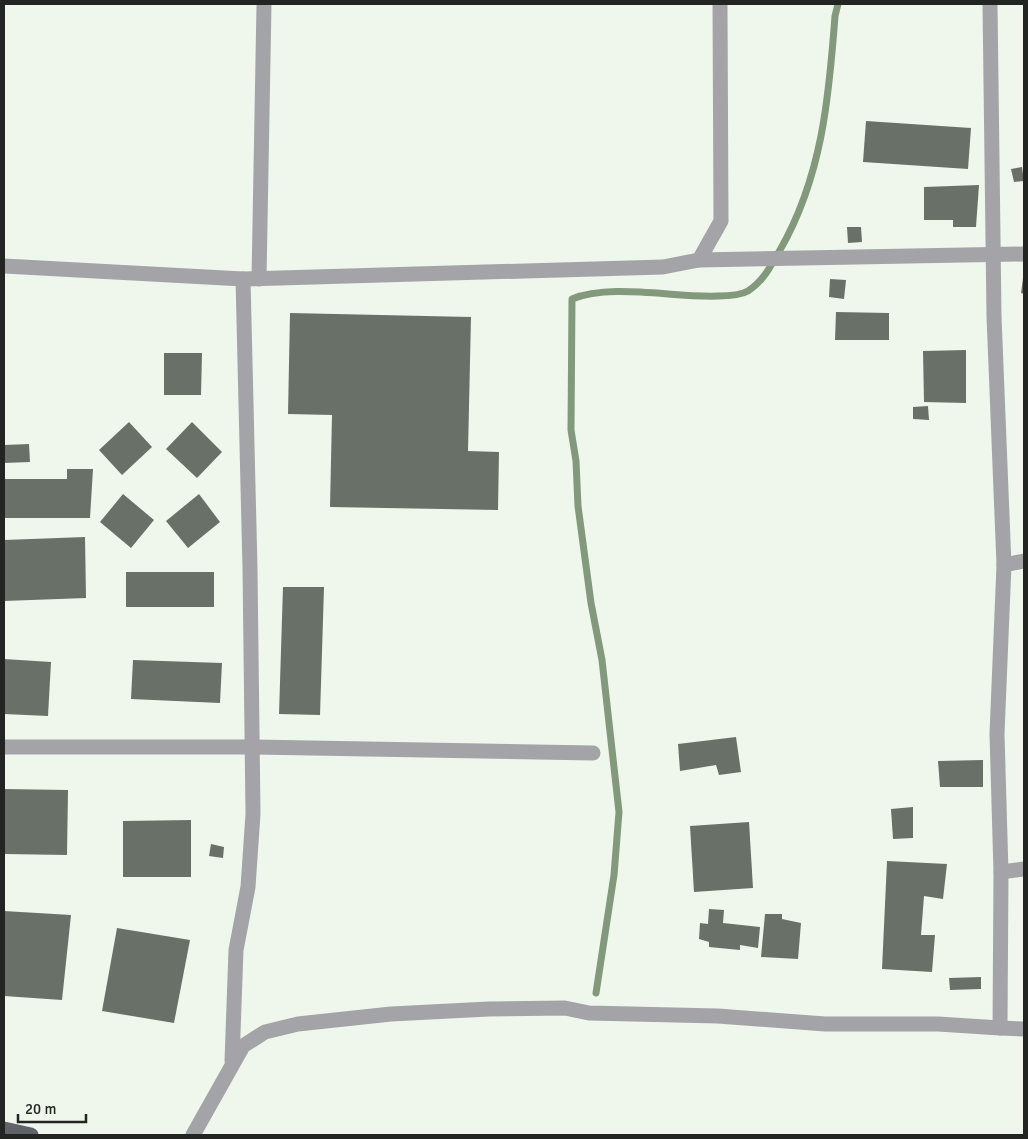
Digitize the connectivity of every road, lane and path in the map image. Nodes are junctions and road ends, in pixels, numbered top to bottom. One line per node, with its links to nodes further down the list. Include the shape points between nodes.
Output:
1 (264, 4): 9 (street)
2 (720, 4): 6 (street, via 722,221)
3 (990, 4): 5 (street)
4 (1024, 254): 5 (street)
5 (994, 256): 6 (street); 11 (street)
6 (699, 260): 9 (street, via 663,266)
7 (4, 266): 8 (street)
8 (243, 279): 9 (street); 13 (street)
9 (259, 279)
10 (1024, 561): 11 (street)
11 (1004, 565): 16 (street, via 997,734)
12 (4, 747): 13 (street)
13 (252, 747): 14 (street); 19 (street, via 254,814 248,887 236,950)
14 (593, 753)
15 (1024, 869): 16 (street)
16 (1001, 872): 17 (street)
17 (1000, 1028): 18 (street); 19 (street, via 938,1024 825,1024 718,1016 590,1013 565,1008 489,1009 391,1014 298,1024 265,1032 243,1046)
18 (1024, 1029)
19 (232, 1062): 22 (street)
20 (4, 1129): 21 (main road)
21 (31, 1135)
22 (193, 1135)

